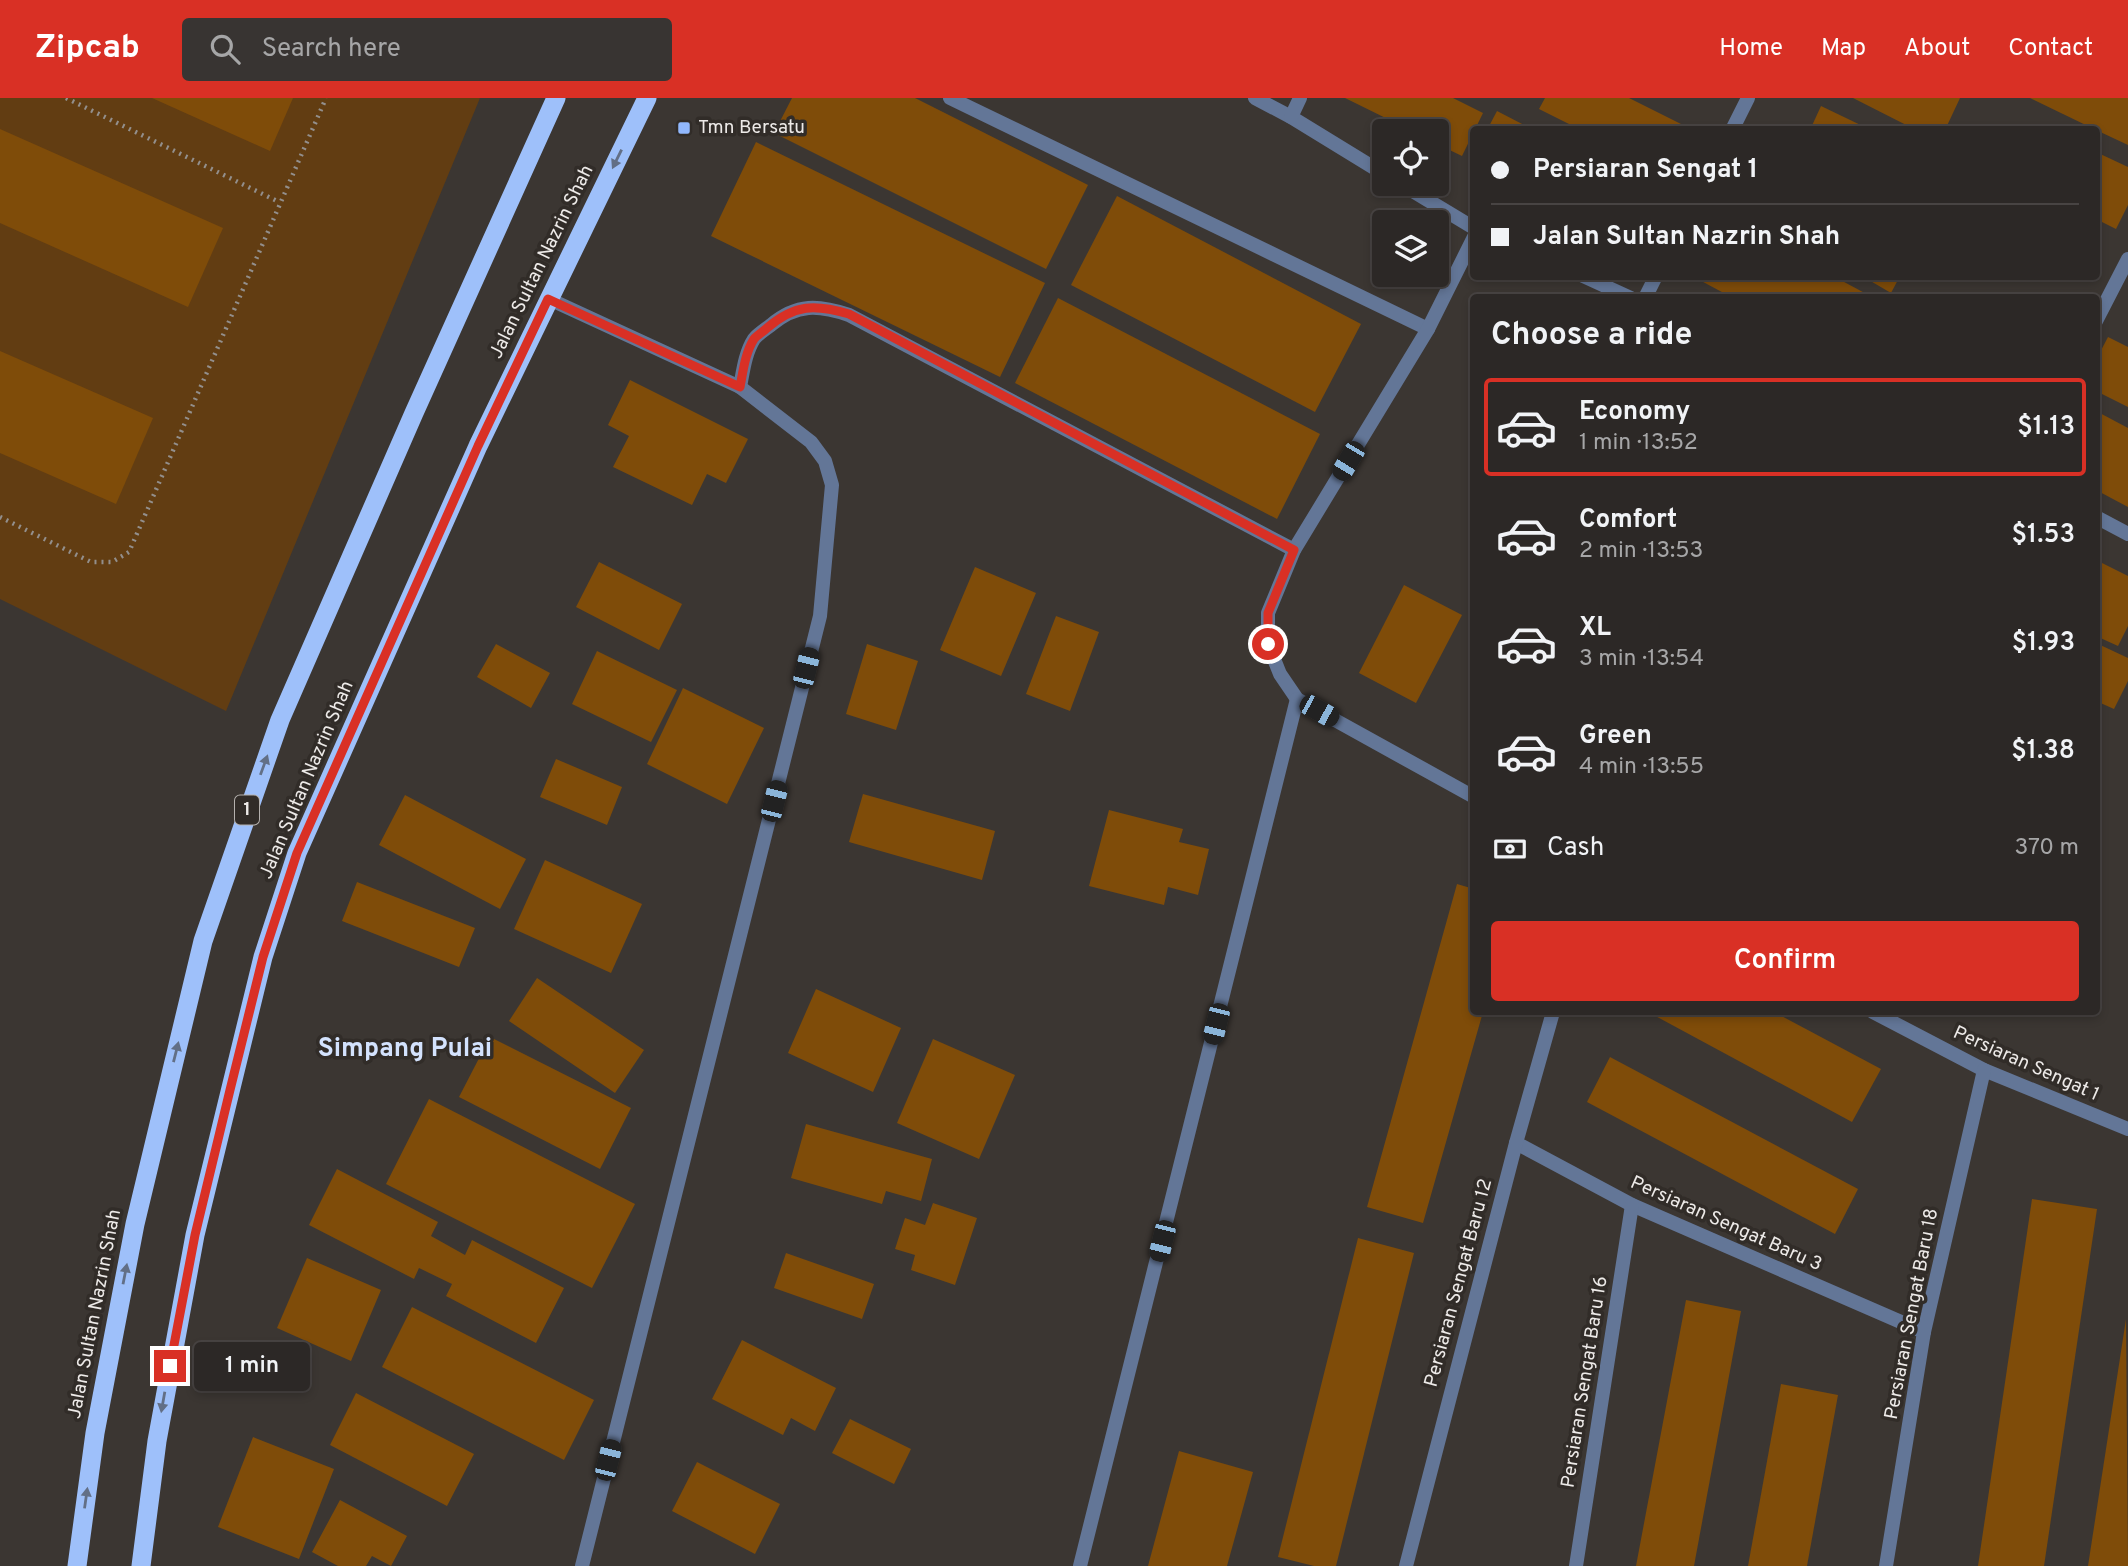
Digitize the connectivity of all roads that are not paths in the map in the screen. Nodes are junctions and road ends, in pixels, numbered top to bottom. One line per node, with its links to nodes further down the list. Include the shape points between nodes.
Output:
1 (556, 98): 32 (highway, Jalan Sultan Nazrin Shah / 1, one-way to 1, via 95,1433 135,1224 203,941 280,720)
2 (647, 98): 16 (highway, Jalan Sultan Nazrin Shah, one-way to 16)
3 (950, 98): 18 (street)
4 (1255, 98): 7 (street)
5 (1300, 98): 7 (street)
6 (1748, 98): 8 (street)
7 (1291, 117): 9 (street)
8 (1734, 126)
9 (1372, 166)
10 (1421, 196): 11 (street)
11 (1470, 226)
12 (1470, 245): 18 (street)
13 (2128, 259): 17 (street)
14 (1592, 280): 15 (street)
15 (1622, 294)
16 (548, 299): 19 (street); 33 (highway, Jalan Sultan Nazrin Shah, one-way to 33, via 297,853 263,957 187,1275 157,1441)
17 (2100, 313)
18 (1428, 329): 22 (street)
19 (740, 387): 22 (street, via 755,338 778,319 802,308 824,307 849,314); 34 (street, via 811,442 825,461 832,485 820,616)
20 (2100, 519): 21 (street)
21 (2128, 534)
22 (1294, 550): 23 (street, via 1268,613 1268,644)
23 (1297, 699): 24 (street); 35 (street)
24 (1470, 795)
25 (1552, 1015): 29 (street, Persiaran Sengat Baru 12)
26 (1878, 1015): 27 (street, Persiaran Sengat 1)
27 (1984, 1070): 28 (street, Persiaran Sengat 1); 31 (street, Persiaran Sengat Baru 18)
28 (2128, 1129)
29 (1516, 1143): 30 (street, Persiaran Sengat Baru 3); 36 (street, Persiaran Sengat Baru 12)
30 (1632, 1205): 31 (street, Persiaran Sengat Baru 3); 37 (street, Persiaran Sengat Baru 16)
31 (1924, 1332): 38 (street, Persiaran Sengat Baru 18)
32 (77, 1566)
33 (141, 1566)
34 (582, 1566)
35 (1080, 1566)
36 (1406, 1566)
37 (1576, 1566)
38 (1886, 1566)

